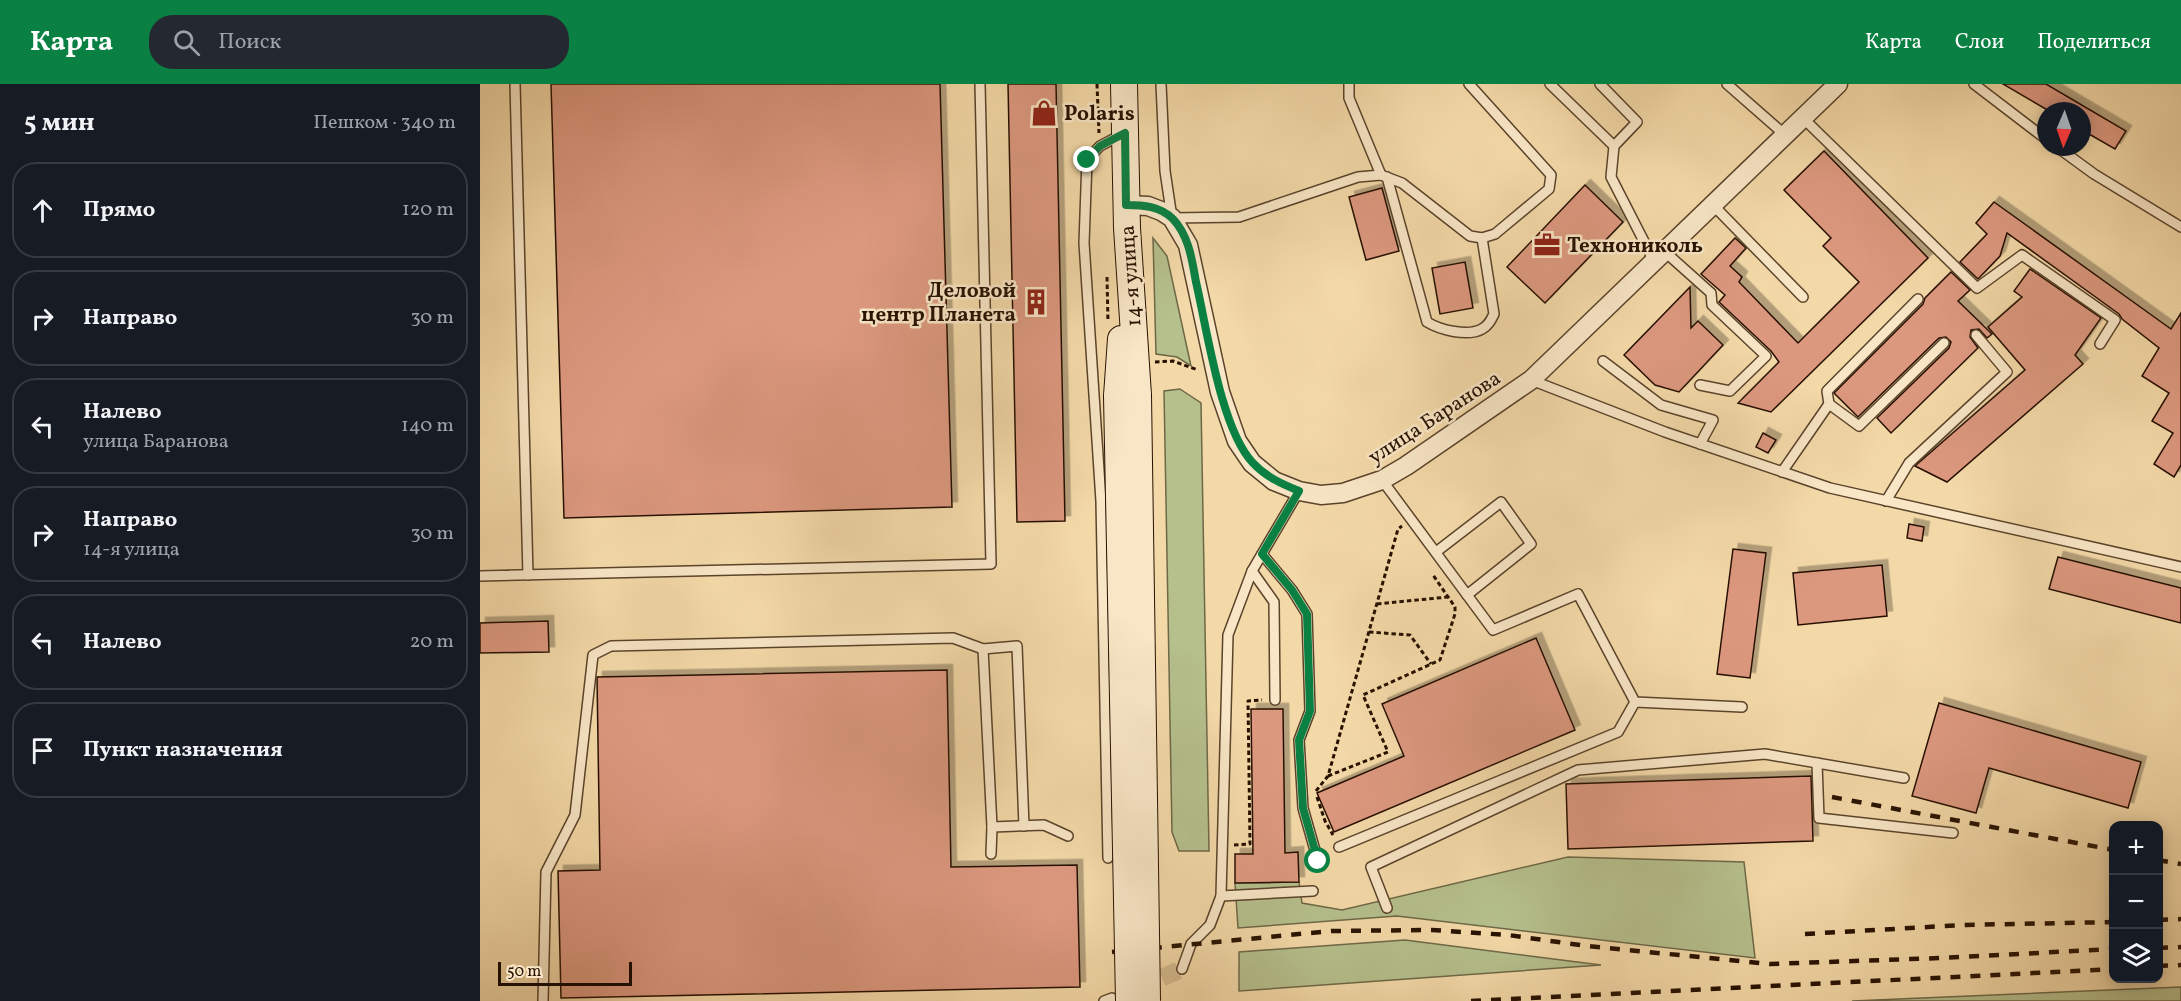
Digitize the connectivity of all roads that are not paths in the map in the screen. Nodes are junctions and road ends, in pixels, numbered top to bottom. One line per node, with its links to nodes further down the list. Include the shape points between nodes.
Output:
1 (515, 84): 44 (lane)
2 (980, 84): 44 (lane, via 991,564)
3 (1124, 84): 14 (main road, 14-я улица)
4 (1161, 84): 21 (lane, via 1165,171)
5 (1348, 84): 18 (lane, via 1349,98)
6 (1469, 84): 23 (lane, via 1551,175 1549,189 1495,234)
7 (1550, 84): 16 (lane)
8 (1600, 84): 16 (lane, via 1637,122)
9 (1727, 84): 15 (lane)
10 (1838, 84): 12 (street, улица Баранова)
11 (1974, 84): 13 (lane)
12 (1803, 118): 15 (street, улица Баранова); 29 (lane, via 1977,288 2022,255 2115,320)
13 (2037, 132)
14 (1125, 133): 20 (main road, 14-я улица); 59 (lane, via 1100,146 1087,160 1084,243 1101,501)
15 (1785, 135): 19 (street, улица Баранова)
16 (1614, 146): 24 (lane, via 1611,177)
17 (2069, 156): 22 (lane)
18 (1384, 176): 21 (lane, via 1358,177 1239,216); 23 (lane, via 1402,183 1470,236); 23 (lane, via 1427,322 1437,328 1451,332 1481,331 1490,323 1494,314)
19 (1713, 205): 24 (street, улица Баранова); 25 (lane)
20 (1127, 216): 21 (street, via 1148,206); 33 (main road, 14-я улица)
21 (1172, 218): 38 (street, улица Баранова, via 1188,245 1220,392 1237,441 1252,463 1274,481)
22 (2181, 227)
23 (1482, 238)
24 (1659, 256): 31 (street, улица Баранова); 32 (lane, via 1711,292 1712,304 1766,356 1730,391)
25 (1803, 297)
26 (1918, 299): 34 (lane, via 1827,391)
27 (1976, 335): 39 (lane, via 2007,372 1909,463)
28 (1944, 344): 34 (lane, via 1859,426)
29 (2100, 344)
30 (1603, 361): 35 (lane, via 1661,405 1713,420)
31 (1531, 381): 35 (lane); 37 (street, улица Баранова)
32 (1700, 385)
33 (1128, 396): 65 (main road, bridge); 67 (main road, bridge)
34 (1829, 404): 36 (lane)
35 (1700, 444): 36 (lane)
36 (1782, 472): 39 (lane)
37 (1382, 480): 38 (street, улица Баранова, via 1342,493); 40 (lane)
38 (1299, 491): 41 (lane)
39 (1887, 501): 42 (lane)
40 (1436, 552): 46 (lane); 46 (lane, via 1502,501 1531,543)
41 (1262, 554): 43 (lane); 60 (lane, via 1307,614 1310,711 1299,740 1303,808)
42 (2181, 567)
43 (1252, 571): 48 (lane, via 1274,602); 62 (lane, via 1228,635)
44 (528, 575): 45 (lane)
45 (480, 576)
46 (1467, 596): 49 (lane, via 1492,630 1578,594)
47 (983, 648): 53 (lane, via 1017,646); 54 (lane); 66 (lane, via 953,638 611,646 593,655 575,815 546,872)
48 (1275, 700)
49 (1635, 702): 50 (lane); 57 (lane, via 1618,732)
50 (1742, 707)
51 (1817, 763): 52 (lane); 55 (lane, via 1819,818); 63 (lane, via 1765,754 1578,770 1371,867)
52 (1904, 778)
53 (1024, 826): 54 (lane); 56 (lane, via 1044,825)
54 (992, 827): 58 (lane)
55 (1953, 832)
56 (1068, 836)
57 (1339, 847)
58 (991, 854)
59 (1108, 858)
60 (1318, 861)
61 (1313, 891): 62 (lane)
62 (1221, 896): 64 (lane, via 1210,925 1191,944)
63 (1387, 908)
64 (1182, 969)
65 (1115, 1000)
66 (543, 1001)
67 (1147, 1001)

